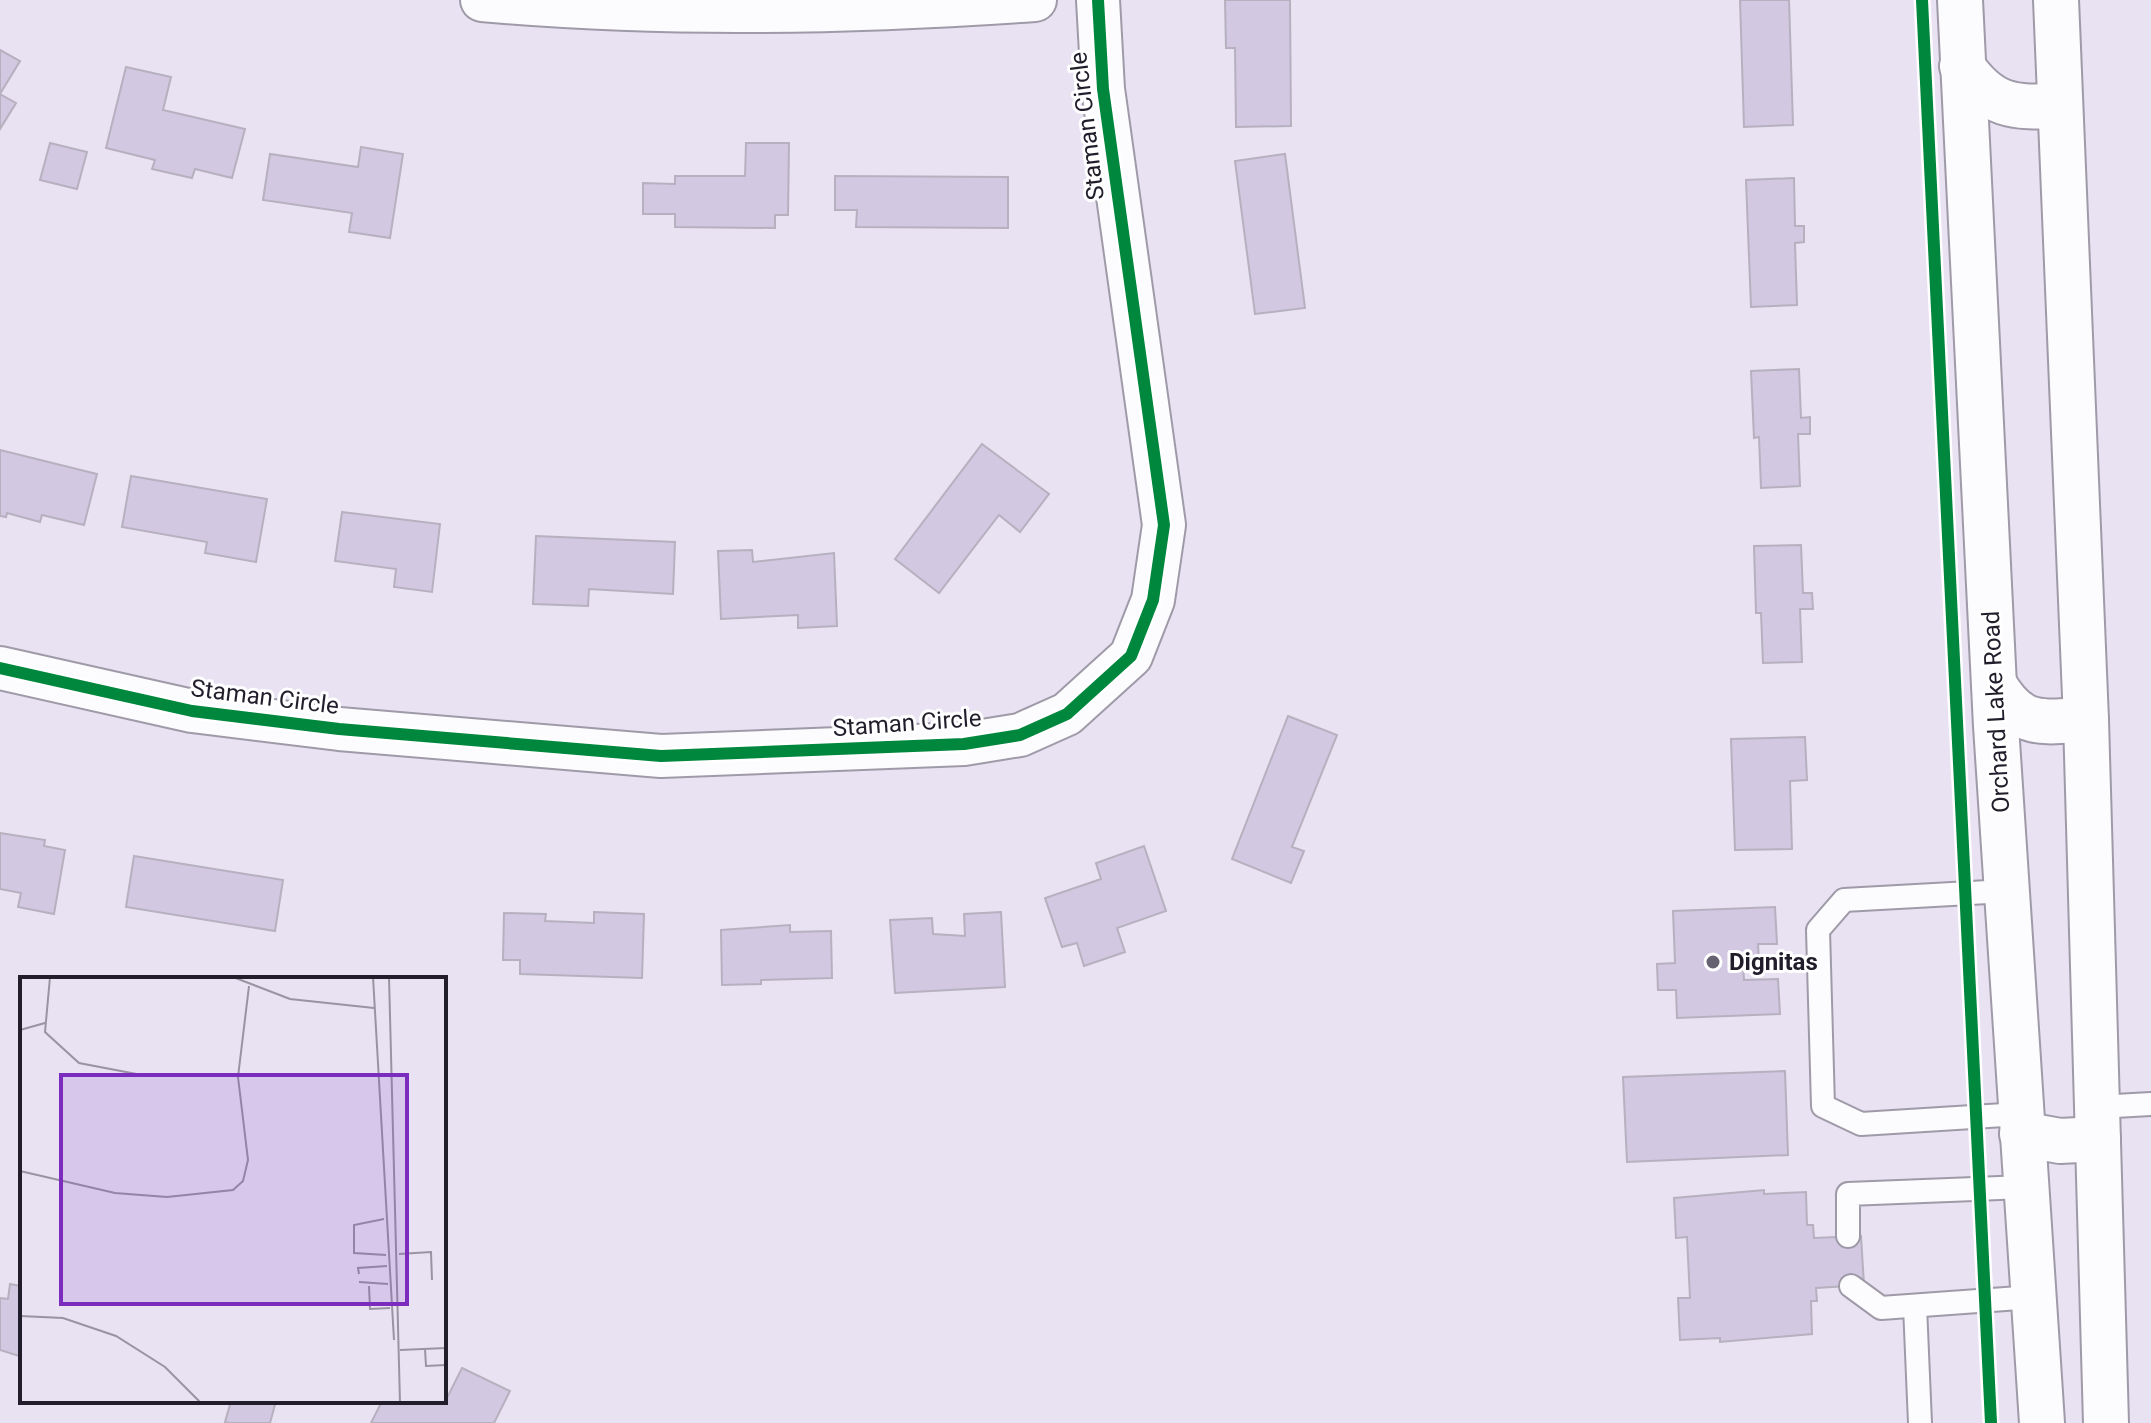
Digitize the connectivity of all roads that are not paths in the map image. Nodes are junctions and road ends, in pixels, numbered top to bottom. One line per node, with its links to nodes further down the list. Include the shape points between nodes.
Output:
1 (482, 0): 2 (street, via 793,11)
2 (1035, 0)
3 (1098, 0): 8 (street, Staman Circle, via 1103,89 1164,525 1153,600 1131,656 1067,714 1020,735 964,744 661,756 192,711)
4 (1960, 0): 6 (main road, Orchard Lake Road)
5 (2056, 0): 7 (main road)
6 (1962, 66): 7 (main road, via 1988,96 2005,104); 9 (main road, Orchard Lake Road)
7 (2060, 106): 10 (main road)
8 (0, 668)
9 (1994, 684): 10 (main road, via 2017,716 2034,722); 11 (main road, Orchard Lake Road)
10 (2086, 720): 13 (main road)
11 (2006, 891): 14 (main road, Orchard Lake Road); 14 (lane, via 1844,900 1818,930 1823,1106 1861,1124)
12 (2151, 1104): 13 (lane)
13 (2098, 1123): 14 (main road, via 2060,1141); 22 (main road)
14 (2021, 1124): 15 (main road, Orchard Lake Road)
15 (2025, 1187): 16 (lane, via 1848,1194); 18 (main road, Orchard Lake Road)
16 (1848, 1236)
17 (1851, 1286): 19 (lane, via 1881,1308)
18 (2033, 1297): 19 (lane); 21 (main road, Orchard Lake Road)
19 (1915, 1306): 20 (lane)
20 (1920, 1423)
21 (2042, 1423)
22 (2106, 1423)

